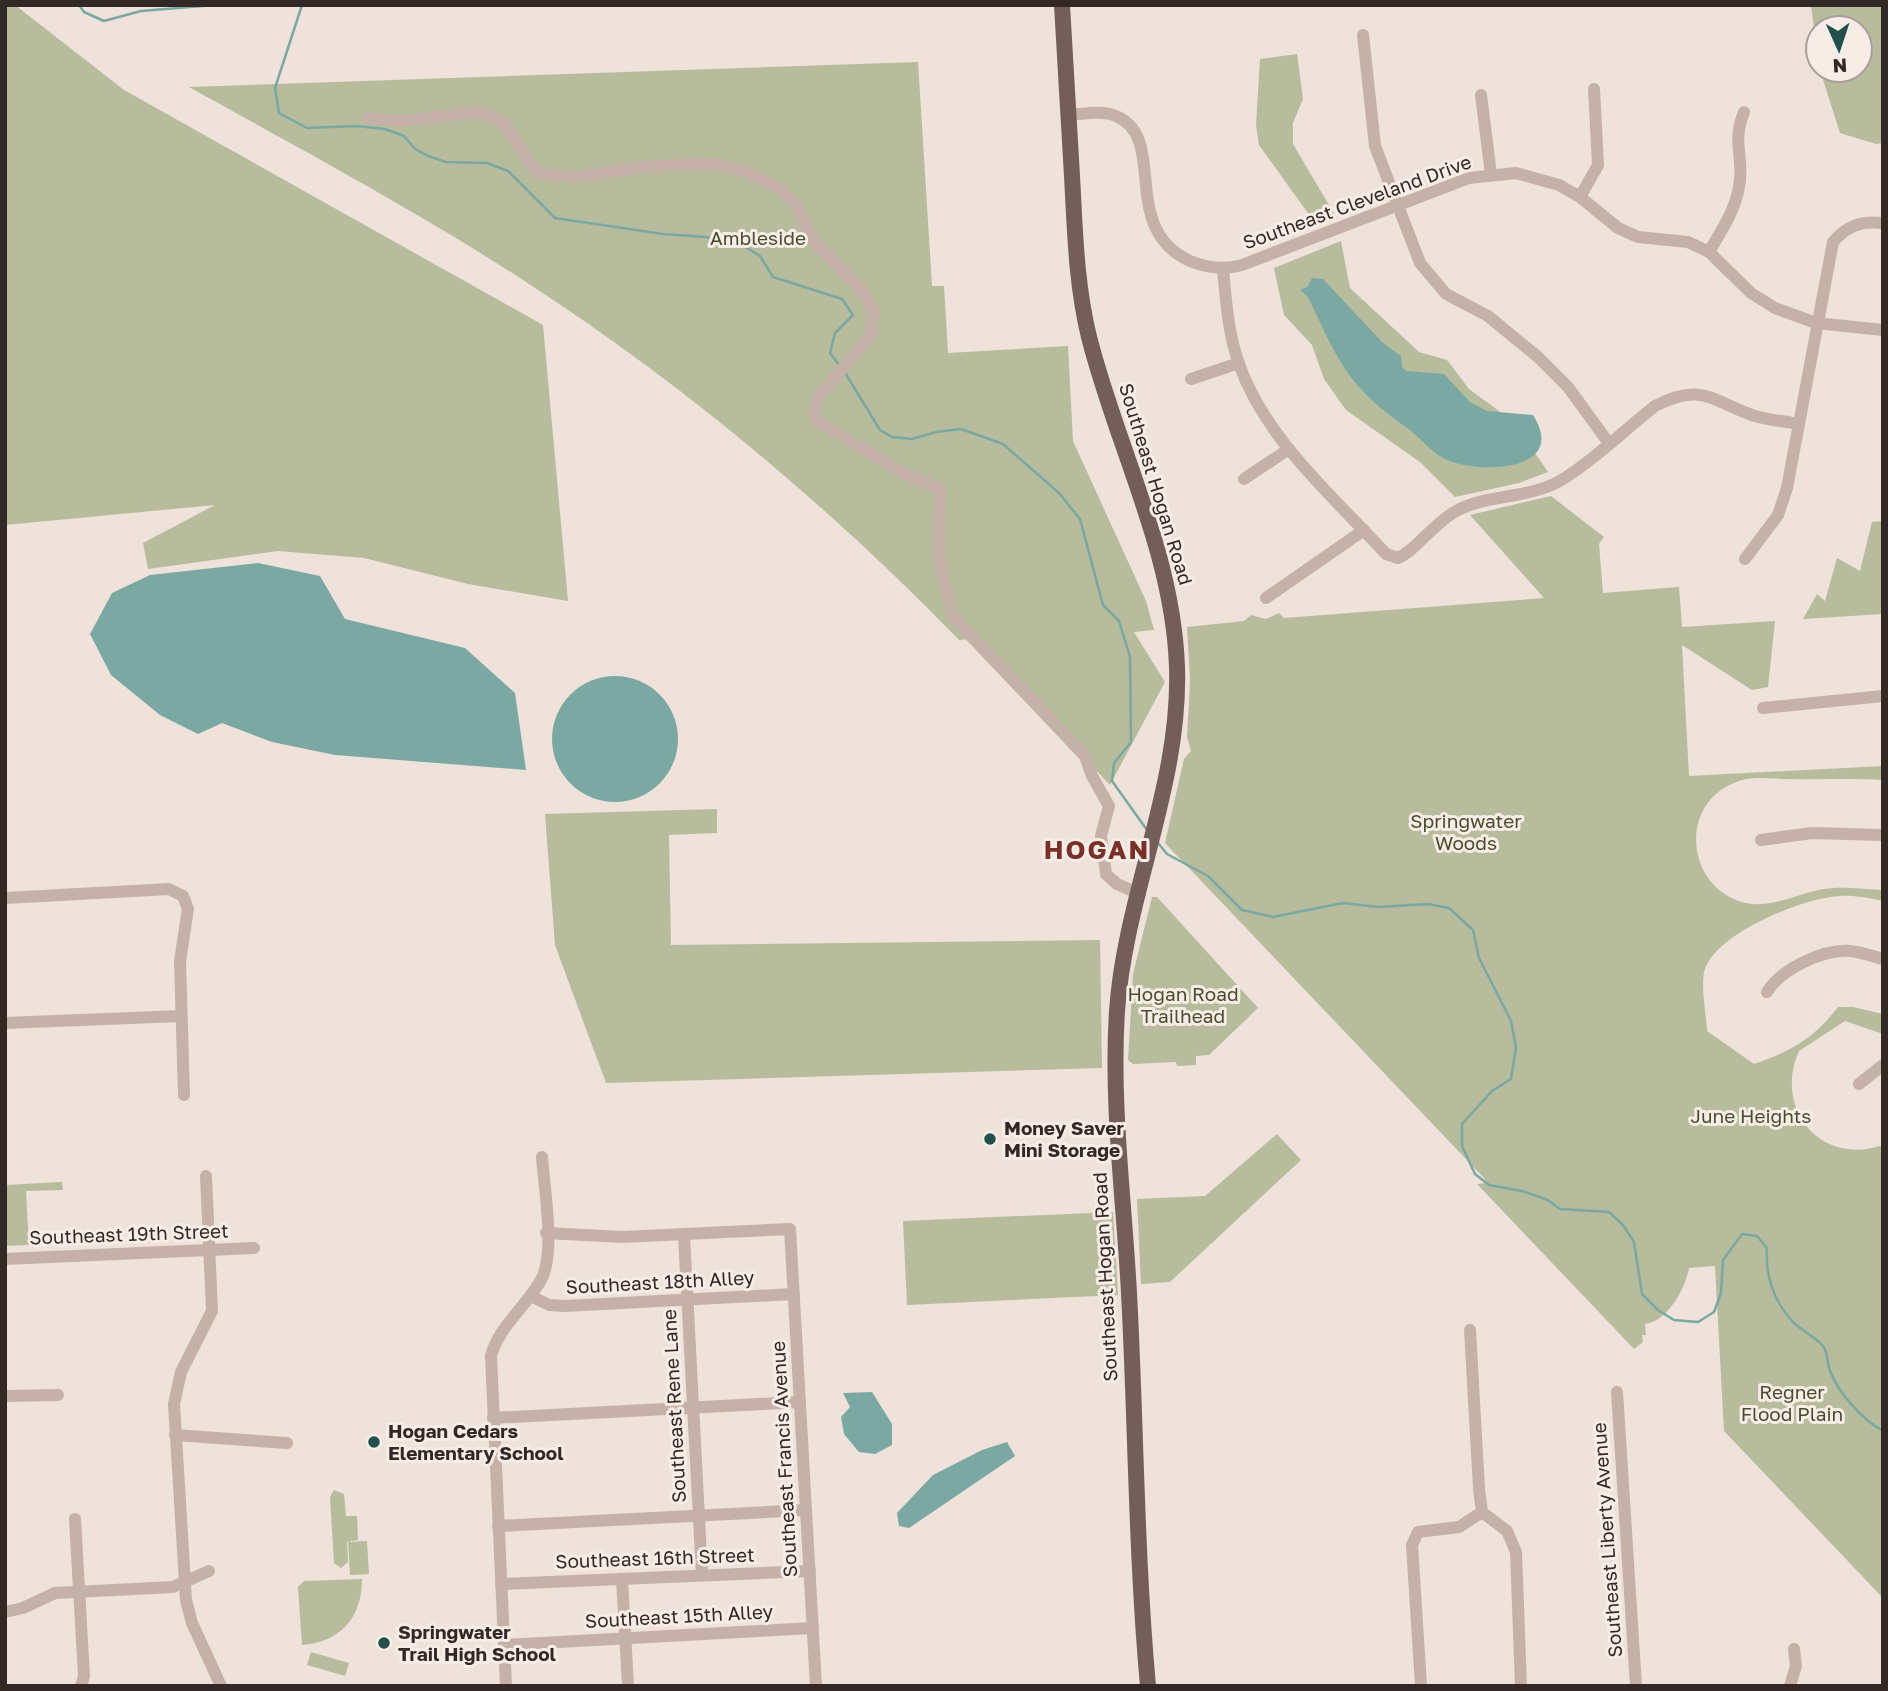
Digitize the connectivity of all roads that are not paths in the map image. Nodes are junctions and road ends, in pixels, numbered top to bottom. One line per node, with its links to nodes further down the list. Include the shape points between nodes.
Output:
1 (1062, 5): 6 (main road, Southeast Hogan Road)
2 (1363, 35): 10 (street, via 1371,131)
3 (1594, 89): 9 (street, via 1598,165)
4 (1481, 95): 8 (street)
5 (1744, 112): 12 (street, via 1736,131 1740,186 1730,216)
6 (1068, 114): 13 (street, Southeast Cleveland Drive, via 1109,114 1130,125 1142,147 1148,211 1161,238 1185,258); 29 (main road, Southeast Hogan Road, via 1083,307 1155,539 1176,640 1175,727)
7 (367, 118): 29 (street, via 400,121 480,112 505,124 541,174 576,177 650,166 718,164 749,173 790,197 812,239 869,300 875,321 846,369 825,390 814,410 816,420 941,491 939,560 953,617 1085,756 1109,806 1101,836 1105,874)
8 (1491, 174): 9 (street, Southeast Cleveland Drive, via 1536,177); 10 (street, Southeast Cleveland Drive)
9 (1580, 197): 12 (street, Southeast Cleveland Drive, via 1618,228 1638,237 1688,242)
10 (1397, 205): 13 (street, Southeast Cleveland Drive); 19 (street, via 1420,262 1433,280 1446,294 1488,316 1538,357 1568,387)
11 (1883, 223): 14 (street, via 1858,223 1833,242)
12 (1709, 252): 14 (street, Southeast Cleveland Drive, via 1751,293 1775,308)
13 (1223, 269): 16 (street, via 1229,329)
14 (1816, 323): 15 (street, Southeast Cleveland Drive); 18 (street)
15 (1883, 330)
16 (1239, 363): 17 (street); 20 (street, via 1253,397)
17 (1191, 379)
18 (1798, 424): 19 (street, via 1757,416 1719,398 1686,394 1655,406); 23 (street, via 1778,514)
19 (1608, 442): 22 (street, via 1559,481 1458,510 1435,523 1398,558 1386,554)
20 (1289, 449): 21 (street); 22 (street)
21 (1244, 479)
22 (1364, 530): 24 (street)
23 (1745, 559)
24 (1266, 598)
25 (1883, 696): 26 (street)
26 (1763, 708)
27 (1883, 835): 28 (street, via 1812,833)
28 (1760, 840)
29 (1140, 894): 79 (main road, Southeast Hogan Road, via 1120,981 1115,1053)
30 (5, 898): 33 (street, via 169,889 185,898)
31 (1883, 959): 32 (street, via 1851,951 1831,953 1774,980)
32 (1767, 992)
33 (181, 1016): 34 (street); 37 (street)
34 (5, 1023)
35 (1883, 1065): 36 (street)
36 (1859, 1083)
37 (184, 1095)
38 (542, 1157): 40 (street)
39 (206, 1176): 43 (street)
40 (546, 1233): 41 (street); 46 (street, via 546,1264)
41 (684, 1235): 45 (street, Southeast Francis Avenue, via 790,1229); 47 (street, Southeast Rene Lane)
42 (254, 1248): 43 (street, Southeast 19th Street)
43 (209, 1250): 44 (street, Southeast 19th Street); 55 (street, via 212,1311 181,1372 174,1404)
44 (5, 1259)
45 (794, 1294): 47 (street, Southeast 18th Alley); 52 (street, Southeast Francis Avenue)
46 (531, 1296): 47 (street, Southeast 18th Alley, via 557,1306); 54 (street, via 494,1345 490,1368)
47 (688, 1300): 53 (street, Southeast Rene Lane)
48 (1470, 1330): 58 (street)
49 (1618, 1392): 82 (street, Southeast Liberty Avenue)
50 (58, 1395): 51 (street)
51 (5, 1396)
52 (800, 1402): 53 (street); 57 (street, Southeast Francis Avenue)
53 (694, 1408): 54 (street); 59 (street, Southeast Rene Lane)
54 (493, 1418): 61 (street)
55 (175, 1435): 56 (street); 66 (street)
56 (287, 1443)
57 (806, 1510): 59 (street); 63 (street, Southeast Francis Avenue)
58 (1482, 1512): 80 (street, via 1459,1527 1418,1532 1412,1545); 81 (street, via 1507,1531 1516,1552)
59 (699, 1516): 61 (street); 64 (street, Southeast Rene Lane)
60 (75, 1519): 68 (street)
61 (498, 1526): 67 (street)
62 (209, 1571): 66 (street)
63 (810, 1571): 64 (street, Southeast 16th Street); 70 (street, Southeast Francis Avenue)
64 (702, 1575): 65 (street, Southeast 16th Street)
65 (622, 1579): 67 (street, Southeast 16th Street); 71 (street)
66 (183, 1582): 68 (street, via 173,1587); 75 (street, via 192,1623)
67 (501, 1584): 72 (street)
68 (79, 1592): 69 (street, via 48,1595); 74 (street)
69 (5, 1612)
70 (813, 1628): 71 (street, Southeast 15th Alley); 78 (street, Southeast Francis Avenue)
71 (625, 1638): 72 (street, Southeast 15th Alley); 77 (street)
72 (504, 1645): 76 (street)
73 (1794, 1649): 83 (street, via 1796,1666)
74 (81, 1686)
75 (221, 1686)
76 (506, 1686)
77 (628, 1686)
78 (816, 1686)
79 (1148, 1686)
80 (1421, 1686)
81 (1521, 1686)
82 (1636, 1686)
83 (1790, 1686)

